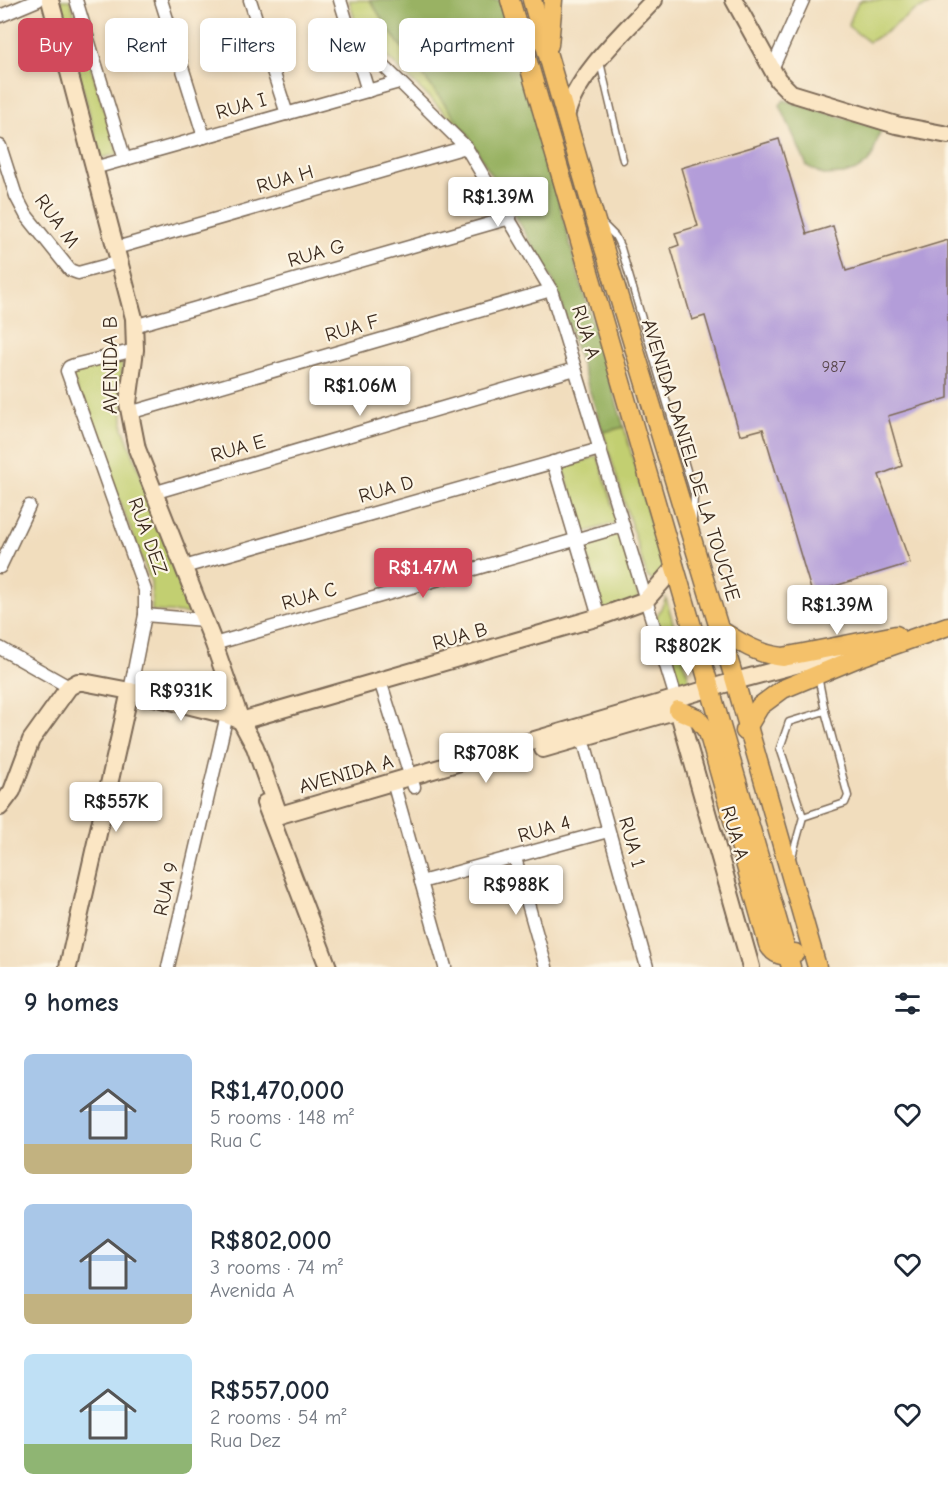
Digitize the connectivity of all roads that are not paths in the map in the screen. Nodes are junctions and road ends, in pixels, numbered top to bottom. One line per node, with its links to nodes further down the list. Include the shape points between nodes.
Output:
1 (38, 0): 13 (street)
2 (50, 0): 30 (street, AVENIDA B)
3 (76, 0): 28 (street)
4 (161, 0): 25 (street)
5 (250, 0): 22 (street)
6 (340, 0): 14 (street, RUA A)
7 (510, 0): 46 (main road)
8 (532, 0): 15 (main road, AVENIDA DANIEL DE LA TOUCHE)
9 (553, 0): 15 (main road)
10 (654, 0): 16 (street)
11 (734, 0): 17 (street)
12 (804, 0): 17 (street)
13 (0, 16)
14 (346, 18)
15 (548, 56): 23 (main road, AVENIDA DANIEL DE LA TOUCHE)
16 (600, 61): 23 (street, via 576,90); 29 (lane)
17 (772, 69): 24 (street, via 791,93 801,97 896,125)
18 (387, 70): 20 (street, RUA A)
19 (362, 72): 21 (street, RUA A)
20 (399, 82): 21 (street, RUA I); 27 (street, RUA A)
21 (368, 91): 22 (street, RUA I)
22 (287, 114): 25 (street, RUA I)
23 (566, 117): 52 (main road, AVENIDA DANIEL DE LA TOUCHE)
24 (948, 135)
25 (204, 137): 28 (street, RUA I)
26 (0, 146): 32 (street, RUA M, via 26,215 70,270 78,273)
27 (466, 147): 31 (street, RUA A); 32 (street, RUA H)
28 (125, 160): 30 (street, RUA I)
29 (623, 160)
30 (94, 168): 32 (street, AVENIDA B)
31 (510, 218): 33 (street, RUA A); 34 (street, RUA G)
32 (117, 255): 34 (street, AVENIDA B)
33 (551, 290): 36 (street, RUA A); 37 (street, RUA F)
34 (134, 326): 35 (street, AVENIDA B)
35 (135, 350): 37 (street, AVENIDA B, via 128,391); 48 (street, RUA DEZ, via 74,364 67,375 144,590)
36 (576, 369): 38 (street, RUA A); 40 (street, RUA E)
37 (129, 413): 40 (street, AVENIDA B)
38 (600, 449): 39 (street, RUA D); 42 (street, RUA A)
39 (553, 462): 43 (street); 45 (street, RUA D)
40 (153, 493): 45 (street, AVENIDA B)
41 (29, 506): 44 (street)
42 (623, 526): 43 (street, RUA C); 47 (street, RUA A)
43 (576, 540): 49 (street); 53 (street, RUA C)
44 (0, 567)
45 (184, 567): 50 (street, AVENIDA B)
46 (675, 567): 47 (street, RUA B); 59 (main road)
47 (646, 600): 49 (street, RUA B); 61 (street, RUA A)
48 (145, 615): 50 (street); 60 (street, RUA DEZ)
49 (599, 617): 56 (street, RUA B)
50 (204, 620): 53 (street, AVENIDA B)
51 (948, 625): 52 (main road, via 783,657 754,650); 55 (main road); 57 (street, AVENIDA A)
52 (719, 629): 57 (main road, AVENIDA DANIEL DE LA TOUCHE)
53 (213, 644): 63 (street, AVENIDA B)
54 (0, 648): 58 (street)
55 (818, 674): 62 (lane); 64 (main road, via 776,693 760,706)
56 (380, 681): 63 (street, RUA B); 68 (street)
57 (735, 681): 59 (street, AVENIDA A); 64 (main road, AVENIDA DANIEL DE LA TOUCHE)
58 (69, 687): 60 (street, via 83,682); 70 (street, via 31,740 12,791)
59 (710, 688): 61 (street, AVENIDA A); 66 (main road); 67 (main road)
60 (130, 692): 63 (street); 79 (street, RUA DEZ)
61 (677, 704): 65 (street, AVENIDA A); 66 (main road, via 700,720); 86 (street, RUA A)
62 (825, 711): 71 (lane, via 789,722 781,743); 71 (lane, via 848,796 845,803)
63 (234, 718): 72 (street, AVENIDA B); 80 (street, RUA 9)
64 (747, 725): 67 (main road); 75 (main road, AVENIDA DANIEL DE LA TOUCHE)
65 (582, 732): 68 (street, AVENIDA A); 73 (street, RUA 1)
66 (711, 738): 78 (main road, via 768,944)
67 (734, 771): 78 (main road)
68 (412, 782): 69 (street, AVENIDA A)
69 (394, 787): 72 (street, AVENIDA A); 76 (street)
70 (0, 807)
71 (803, 817): 75 (lane)
72 (278, 821): 81 (street); 82 (street)
73 (608, 831): 74 (street, RUA 4); 85 (street, RUA 1)
74 (515, 858): 76 (street, RUA 4); 84 (street)
75 (789, 868): 77 (main road, AVENIDA DANIEL DE LA TOUCHE)
76 (421, 882): 83 (street)
77 (809, 936): 78 (main road); 87 (main road, AVENIDA DANIEL DE LA TOUCHE)
78 (789, 961)
79 (68, 967)
80 (168, 967)
81 (328, 967)
82 (336, 967)
83 (445, 967)
84 (546, 967)
85 (647, 967)
86 (752, 967)
87 (817, 967)

